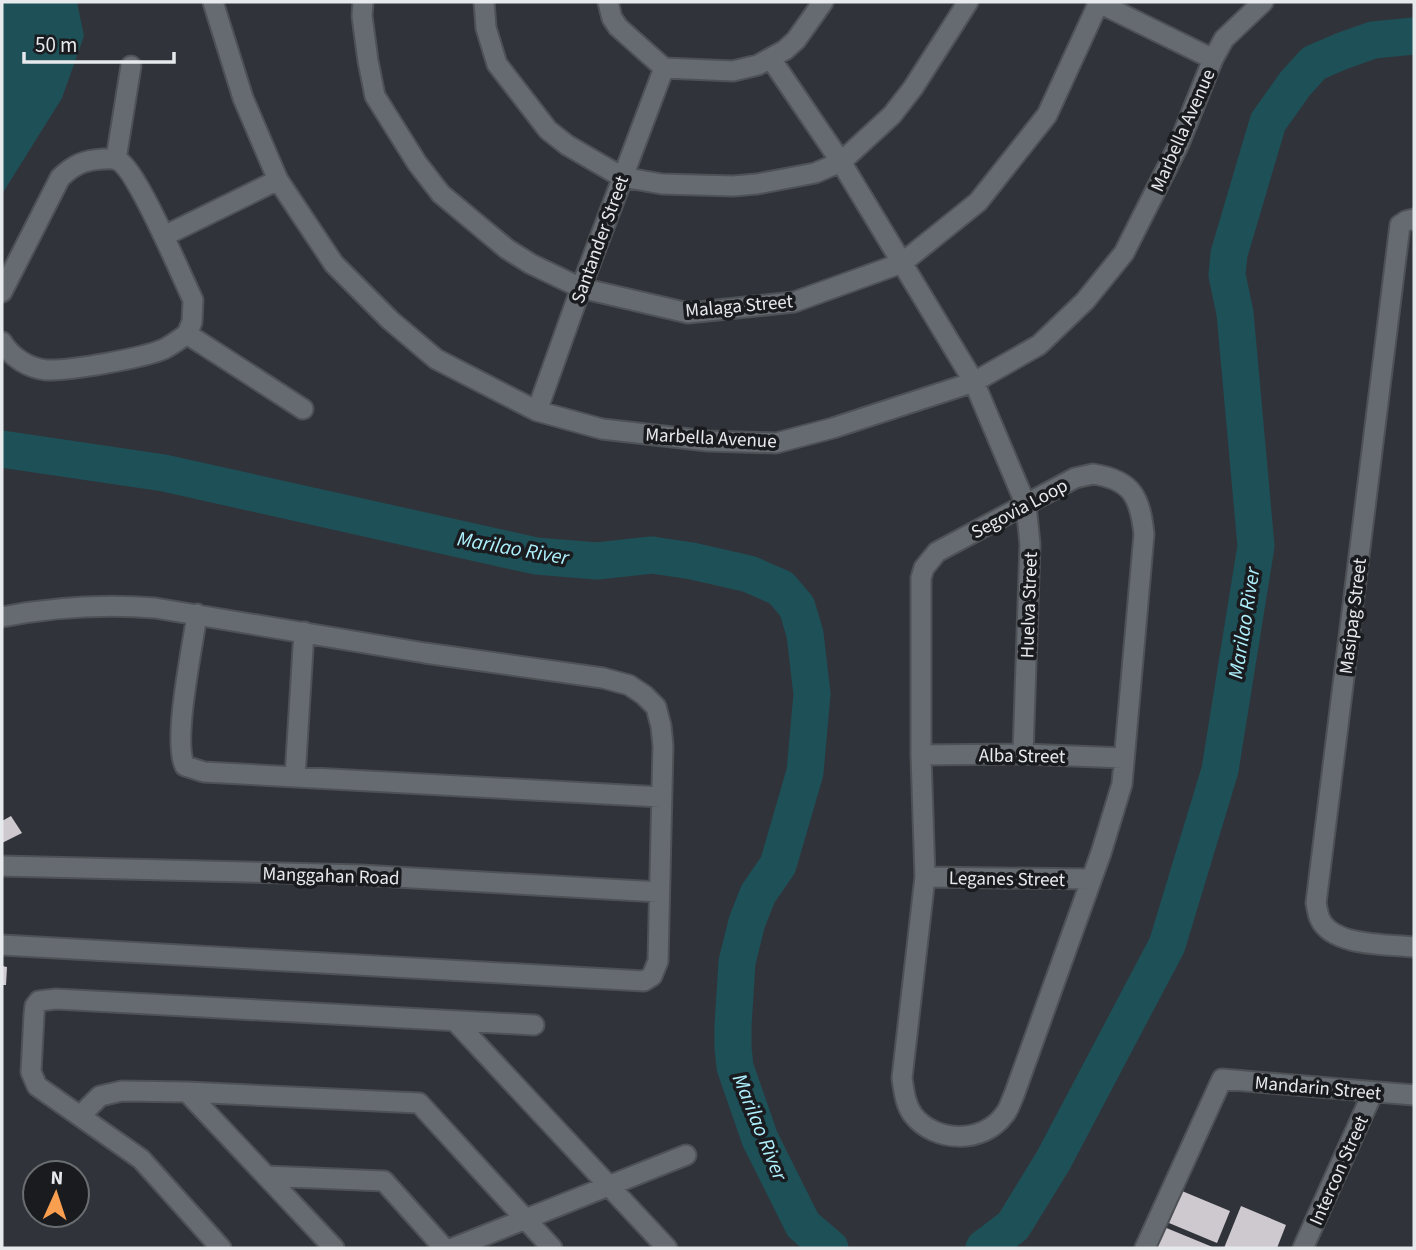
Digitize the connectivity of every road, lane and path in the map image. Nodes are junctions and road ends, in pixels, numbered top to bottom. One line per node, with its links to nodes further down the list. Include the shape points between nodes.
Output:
1 (213, 2): 16 (street, Marbella Avenue, via 243,98)
2 (363, 2): 20 (street, Malaga Street, via 375,96 441,194 507,249)
3 (484, 2): 15 (street, via 485,28 497,64 535,114 567,145)
4 (608, 2): 12 (street, via 618,27)
5 (823, 2): 10 (street, via 796,40)
6 (1098, 2): 9 (street); 19 (street, Malaga Street, via 1047,115 978,202)
7 (1263, 2): 9 (street, Marbella Avenue, via 1224,39)
8 (963, 4): 14 (street, via 892,116)
9 (1213, 59): 24 (street, Marbella Avenue, via 1179,144 1124,253 1039,345)
10 (771, 60): 12 (street, via 733,71); 14 (street, Huelva Street)
11 (131, 66): 13 (street)
12 (664, 68): 15 (street, Santander Street)
13 (116, 159): 18 (street, via 127,168); 21 (street, via 74,165 60,178)
14 (841, 162): 15 (street, via 802,176 733,186 662,184); 19 (street, Huelva Street)
15 (622, 177): 20 (street, Santander Street)
16 (278, 180): 18 (street); 26 (street, Marbella Avenue, via 334,264 390,320 436,359)
17 (1414, 219): 41 (street, Masipag Street, via 1401,225 1316,903 1321,921 1334,935)
18 (164, 236): 22 (street, via 192,300)
19 (902, 263): 20 (street, Malaga Street, via 794,302 688,313); 24 (street, Huelva Street)
20 (581, 288): 26 (street, Santander Street)
21 (2, 292)
22 (187, 334): 23 (street, via 149,353 46,370 24,363); 25 (street)
23 (2, 342)
24 (974, 382): 26 (street, Marbella Avenue, via 776,443 602,429); 27 (street, Huelva Street)
25 (303, 409)
26 (537, 411)
27 (1027, 505): 31 (street, Huelva Street, via 1030,544); 32 (street, Segovia Loop, via 937,552 924,568); 33 (street, Segovia Loop, via 1075,478 1093,474 1121,483 1141,507 1144,534)
28 (197, 614): 29 (street, via 120,605); 30 (street); 34 (street, via 182,723 181,752 186,766 204,772)
29 (2, 617)
30 (304, 632): 34 (street); 35 (street, via 629,685 656,707 663,746)
31 (1023, 754): 32 (street, Alba Street); 33 (street, Alba Street)
32 (921, 755): 37 (street, Segovia Loop)
33 (1124, 758): 38 (street, Segovia Loop, via 1114,814)
34 (295, 777): 35 (street)
35 (661, 797): 39 (street)
36 (2, 866): 39 (street, Manggahan Road, via 361,875)
37 (925, 877): 38 (street, Leganes Street); 38 (street, Segovia Loop, via 902,1078 913,1114 929,1128 950,1136 974,1135 1005,1115)
38 (1090, 879)
39 (659, 892): 40 (street, via 658,961 652,976 636,982)
40 (2, 945)
41 (1414, 947)
42 (455, 1021): 43 (street); 47 (street, via 39,1000 34,1015 33,1079); 50 (street)
43 (534, 1025)
44 (187, 1092): 47 (street, via 111,1092 92,1101); 49 (street); 51 (street, via 419,1103)
45 (1373, 1092): 46 (street, Mandarin Street); 58 (street, Mandarin Street, via 1222,1079); 59 (street, Intercon Street)
46 (1414, 1095)
47 (80, 1116): 52 (street, via 141,1159)
48 (686, 1155): 50 (street)
49 (266, 1176): 53 (street); 54 (street, via 384,1181)
50 (609, 1186): 51 (street); 57 (street)
51 (525, 1219): 55 (street); 56 (street)
52 (221, 1248)
53 (334, 1248)
54 (444, 1248)
55 (453, 1248)
56 (552, 1248)
57 (667, 1248)
58 (1145, 1248)
59 (1303, 1248)

